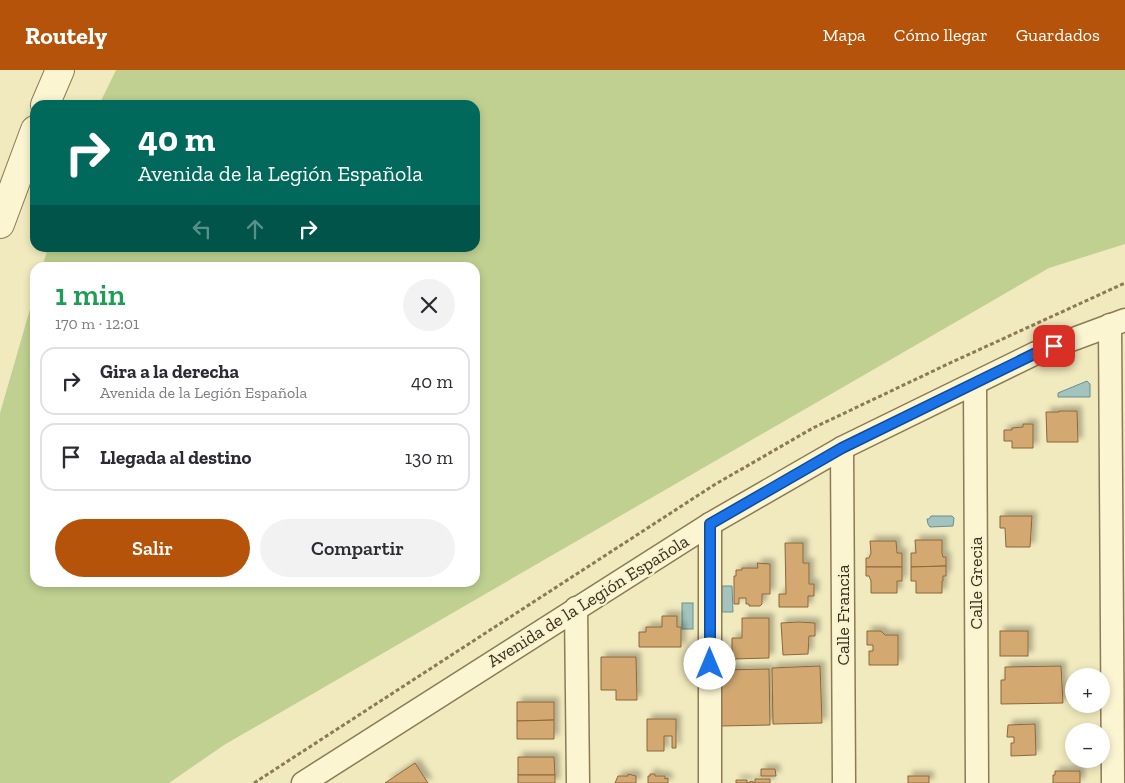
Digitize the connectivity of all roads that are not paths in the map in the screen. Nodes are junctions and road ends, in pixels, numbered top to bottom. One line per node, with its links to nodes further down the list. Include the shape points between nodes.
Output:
1 (60, 70): 2 (street)
2 (47, 100)
3 (30, 143): 4 (street)
4 (0, 224)
5 (1118, 322): 6 (street, Avenida de la Legión Española, via 1036,353); 15 (street)
6 (975, 384): 7 (street, Avenida de la Legión Española); 14 (street, Calle Grecia)
7 (842, 448): 8 (street, Avenida de la Legión Española); 13 (street, Calle Francia)
8 (710, 524): 9 (street, Avenida de la Legión Española); 12 (street)
9 (576, 608): 10 (street, Avenida de la Legión Española); 11 (street)
10 (303, 783)
11 (578, 783)
12 (710, 783)
13 (844, 783)
14 (978, 783)
15 (1113, 783)

